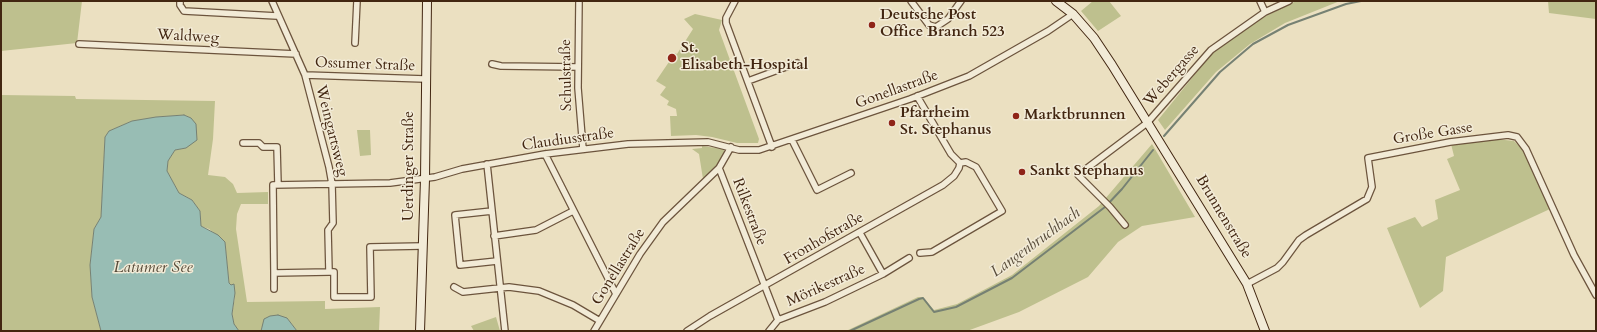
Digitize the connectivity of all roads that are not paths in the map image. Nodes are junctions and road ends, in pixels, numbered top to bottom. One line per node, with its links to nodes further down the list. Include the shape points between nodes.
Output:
1 (180, 1): 14 (street, via 184,11)
2 (272, 1): 14 (street, Weingartsweg)
3 (357, 1): 15 (street)
4 (427, 1): 22 (street, Uerdinger Straße)
5 (579, 1): 20 (street, Schulstraße)
6 (735, 1): 23 (street, via 726,23)
7 (911, 1): 8 (street, via 929,25 939,27)
8 (961, 1)
9 (1056, 1): 13 (street, Brunnenstraße)
10 (1260, 1): 12 (street)
11 (1289, 1): 12 (street, Webergasse)
12 (1265, 12): 25 (street, Webergasse, via 1211,50)
13 (1072, 14): 24 (street, Gonellastraße, via 1065,21 976,73); 25 (street, Brunnenstraße, via 1094,38)
14 (277, 16): 17 (street, Weingartsweg)
15 (355, 43)
16 (79, 44): 17 (street, Waldweg)
17 (296, 54): 21 (street, Weingartsweg)
18 (797, 63): 23 (street)
19 (492, 64): 20 (street)
20 (578, 67): 31 (street, Schulstraße)
21 (305, 75): 22 (street, Ossumer Straße); 38 (street, Weingartsweg)
22 (425, 79): 37 (street, Uerdinger Straße)
23 (748, 81): 30 (street)
24 (917, 96): 26 (street, Gonellastraße); 33 (street, via 938,134 951,154)
25 (1147, 123): 42 (street, Webergasse, via 1078,175); 52 (street, Brunnenstraße)
26 (792, 140): 30 (street, Gonellastraße); 36 (street, via 817,190)
27 (243, 143): 39 (street, via 259,143 263,147 277,146)
28 (717, 144): 29 (street, Gonellastraße); 31 (street, Claudiusstraße, via 628,144)
29 (731, 147): 30 (street, Gonellastraße, via 747,151); 35 (street, Rilkestraße)
30 (772, 147)
31 (583, 149): 32 (street, Claudiusstraße)
32 (545, 154): 34 (street, Claudiusstraße); 41 (street)
33 (959, 161): 43 (street, Fronhofstraße, via 959,168 954,176 943,185); 46 (street, via 976,167 1002,211 932,252)
34 (487, 164): 37 (street, Claudiusstraße); 40 (street)
35 (719, 168): 53 (street, Rilkestraße); 57 (street, Gonellastraße, via 663,222)
36 (851, 173)
37 (425, 179): 38 (street, Claudiusstraße, via 390,183); 45 (street, Uerdinger Straße)
38 (332, 184): 39 (street, Claudiusstraße); 49 (street, Weingartsweg, via 332,223 328,230)
39 (278, 185): 50 (street, via 273,185)
40 (492, 211): 44 (street); 48 (street, via 455,215 460,265)
41 (573, 211): 44 (street, via 536,230); 57 (street)
42 (1125, 224)
43 (860, 232): 51 (street, Mörikestraße); 53 (street, Fronhofstraße)
44 (494, 236): 48 (street)
45 (422, 246): 49 (street, Weingartsweg, via 370,247 371,296 334,297 334,272); 61 (street, Uerdinger Straße)
46 (920, 253)
47 (909, 258): 51 (street, Mörikestraße)
48 (497, 261): 55 (street)
49 (329, 272): 50 (street)
50 (274, 273): 56 (street)
51 (883, 274): 59 (street, Mörikestraße, via 825,302)
52 (1247, 284): 58 (street, Große Gasse, via 1277,268 1306,235 1367,199 1372,187 1368,158 1450,142 1508,136 1517,137 1526,149 1574,255); 66 (street, Brunnenstraße)
53 (765, 286): 59 (street, Rilkestraße); 64 (street, Fronhofstraße)
54 (454, 287): 55 (street, via 463,292)
55 (500, 287): 60 (street, via 523,287 549,294); 62 (street)
56 (274, 289)
57 (616, 294): 60 (street, Gonellastraße)
58 (1596, 295)
59 (778, 320): 65 (street)
60 (600, 321): 63 (street, Gonellastraße)
61 (420, 331)
62 (505, 331)
63 (594, 331)
64 (687, 331)
65 (770, 331)
66 (1265, 331)

